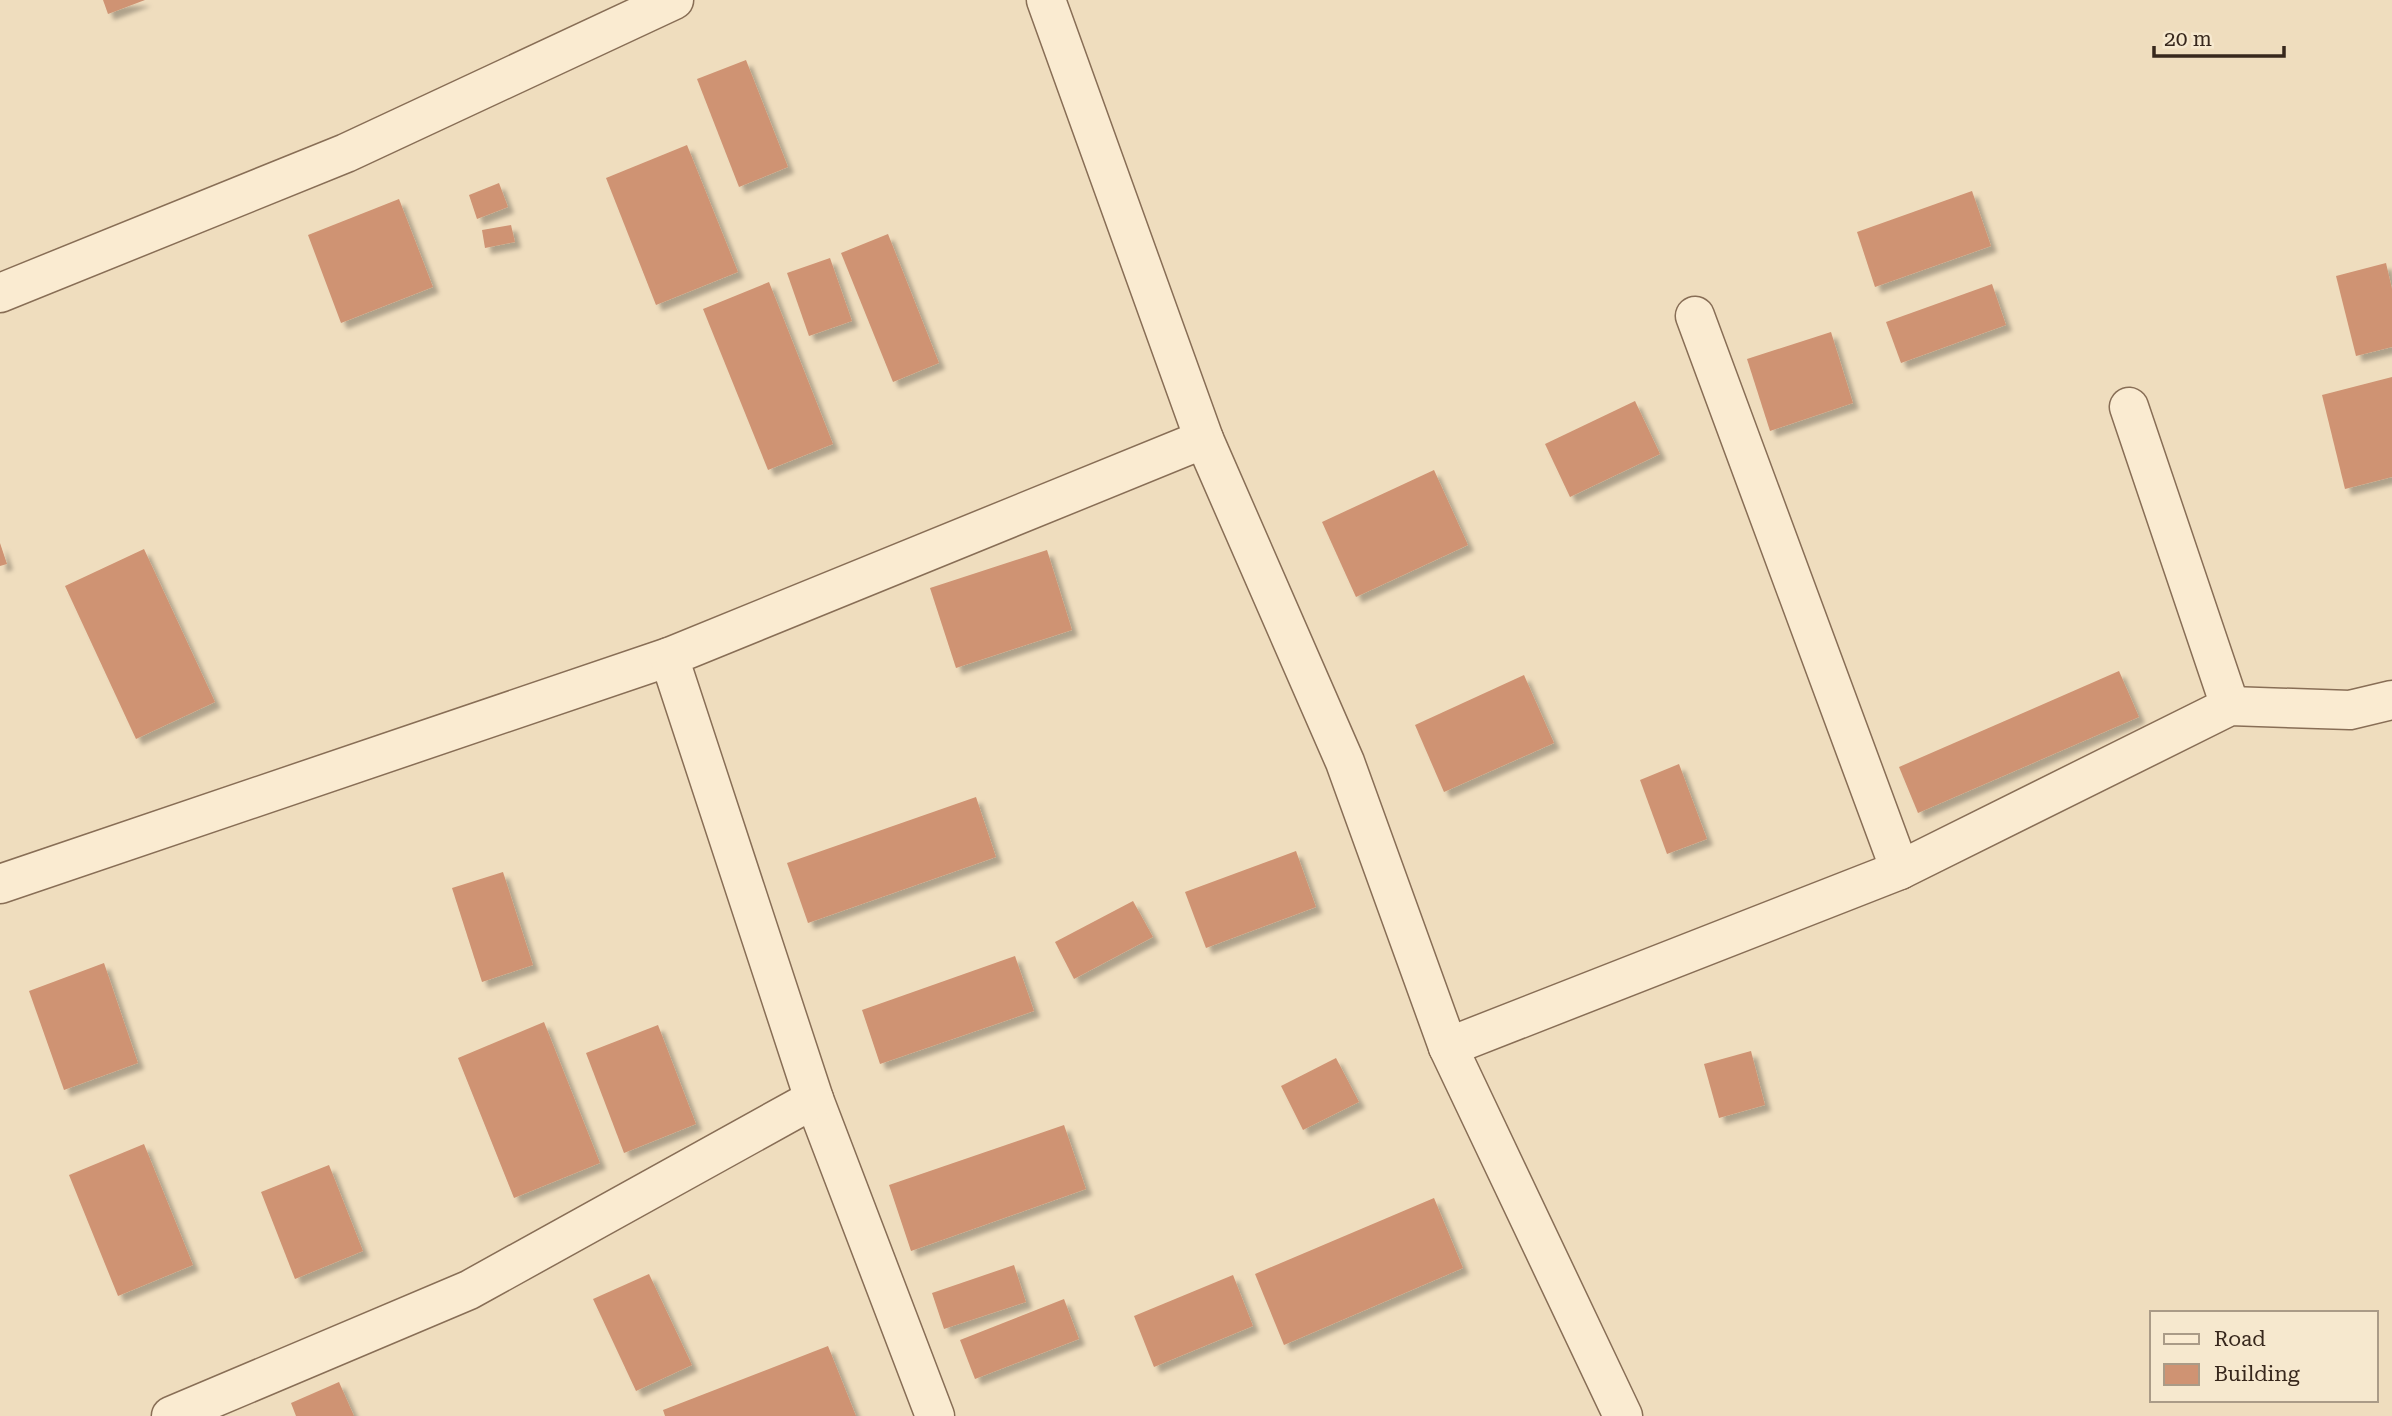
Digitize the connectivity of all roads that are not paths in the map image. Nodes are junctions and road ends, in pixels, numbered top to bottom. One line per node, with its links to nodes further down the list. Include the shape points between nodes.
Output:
1 (674, 0): 3 (street, via 346,153)
2 (1051, 2): 6 (street)
3 (0, 293)
4 (1695, 316): 10 (street)
5 (2129, 407): 9 (street)
6 (1204, 439): 7 (street); 12 (street, via 1345,761)
7 (669, 657): 11 (street); 13 (street)
8 (2392, 700): 9 (street, via 2350,710)
9 (2230, 706): 10 (street)
10 (1900, 870): 12 (street)
11 (0, 884)
12 (1448, 1047): 16 (street)
13 (814, 1099): 14 (street, via 469,1290); 15 (street)
14 (170, 1416)
15 (935, 1416)
16 (1623, 1416)

